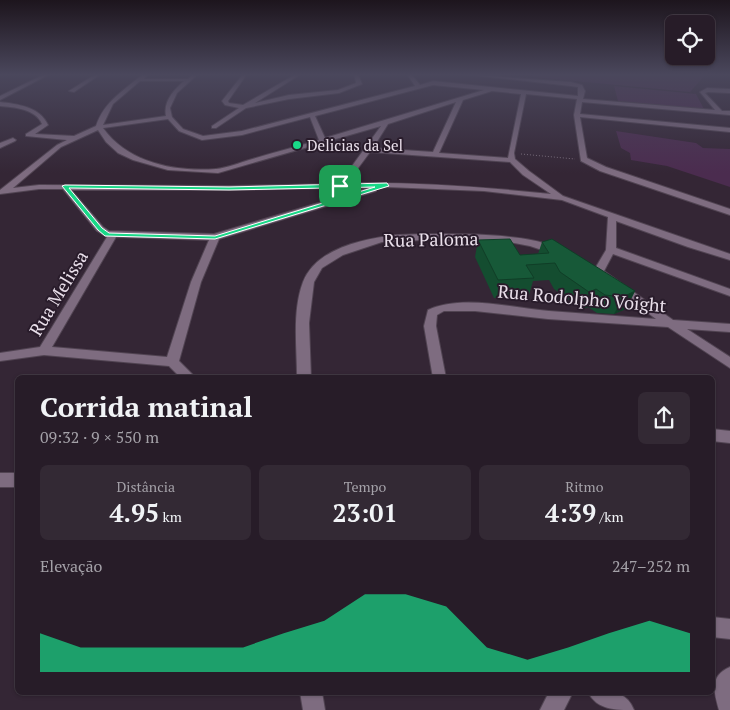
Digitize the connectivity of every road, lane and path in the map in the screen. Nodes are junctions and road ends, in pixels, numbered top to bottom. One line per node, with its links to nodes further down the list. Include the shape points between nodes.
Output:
1 (21, 107): 22 (street, via 44,121 45,125 28,135)
2 (107, 107): 18 (street)
3 (167, 107): 16 (street)
4 (244, 107): 19 (street)
5 (343, 107): 15 (street)
6 (437, 107): 17 (street)
7 (457, 107): 27 (street)
8 (521, 107): 28 (street)
9 (578, 107): 14 (street)
10 (661, 107): 12 (street)
11 (715, 107): 12 (street)
12 (721, 113): 13 (street)
13 (730, 113)
14 (577, 115): 20 (street); 29 (street)
15 (312, 116): 16 (street, via 208,138 187,134); 24 (street)
16 (169, 117): 18 (street)
17 (386, 123): 24 (street); 26 (street)
18 (98, 126): 21 (street); 22 (street)
19 (214, 127)
20 (730, 130)
21 (104, 136): 22 (street); 30 (street, via 124,154 155,165 190,171)
22 (79, 137): 35 (street, via 48,154)
23 (13, 140): 25 (street)
24 (323, 142): 30 (street)
25 (0, 146)
26 (368, 150): 27 (street); 33 (street)
27 (435, 155): 28 (street)
28 (511, 156): 29 (path); 36 (street, via 526,173)
29 (584, 159): 37 (street, via 603,169)
30 (218, 171): 34 (street)
31 (387, 185): 33 (street); 36 (street, via 484,189); 40 (street)
32 (65, 186): 34 (street); 35 (street); 39 (street, via 100,229)
33 (340, 186): 34 (street)
34 (229, 188)
35 (3, 191)
36 (563, 198): 38 (street)
37 (730, 212)
38 (612, 215): 41 (street); 43 (street)
39 (112, 236): 40 (street); 47 (street, Rua Melissa)
40 (215, 237): 49 (street, via 196,282)
41 (611, 250): 44 (street); 45 (street, via 594,270)
42 (564, 255): 52 (street, Rua Paloma, via 536,244 492,238 402,237 371,240 350,248 327,260 313,273 305,287)
43 (730, 257)
44 (730, 293)
45 (671, 324): 46 (street, Rua Rodolpho Voight); 50 (street); 53 (street, Rua Rodolpho Voight, via 475,307 442,308 432,313 430,326)
46 (730, 328)
47 (44, 351): 48 (street); 49 (street)
48 (0, 357)
49 (172, 362): 51 (street)
50 (730, 362)
51 (187, 375)
52 (304, 375)
53 (439, 375)
54 (715, 435): 55 (street)
55 (730, 436)
56 (0, 480): 57 (street)
57 (15, 480)
58 (715, 627): 59 (street)
59 (730, 629)
60 (730, 678): 65 (street, via 726,680 725,692)
61 (560, 695): 63 (street)
62 (603, 695): 64 (street)
63 (551, 710)
64 (623, 710)
65 (730, 710)

